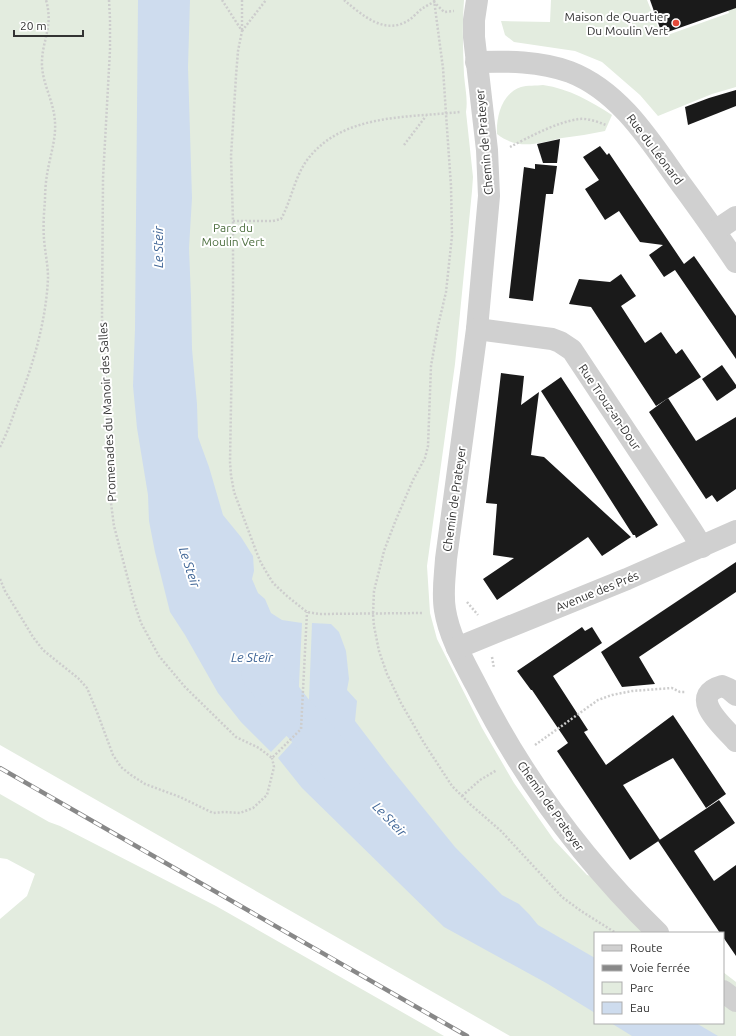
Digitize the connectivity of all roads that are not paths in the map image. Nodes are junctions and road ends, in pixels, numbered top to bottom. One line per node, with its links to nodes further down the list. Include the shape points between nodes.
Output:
1 (476, 4): 2 (street, Chemin de Prateyer)
2 (476, 62): 4 (street, Rue du Léonard, via 515,62 549,66 588,80 631,117 646,134); 6 (street, Chemin de Prateyer, via 487,150 489,196)
3 (736, 217): 4 (street)
4 (715, 231): 5 (street, Rue du Léonard)
5 (736, 262)
6 (477, 329): 8 (street, Rue Trouz-an-Dour, via 552,339 572,350); 9 (street, Chemin de Prateyer, via 444,585 445,611)
7 (736, 532): 8 (street, Avenue des Prés)
8 (702, 547): 9 (street, Avenue des Prés)
9 (457, 648): 12 (street, Chemin de Prateyer, via 496,724 559,820 619,894)
10 (736, 695): 11 (street, via 722,686 708,694 706,703 710,712)
11 (736, 741)
12 (657, 932)
13 (724, 991): 14 (street)
14 (736, 1002)

